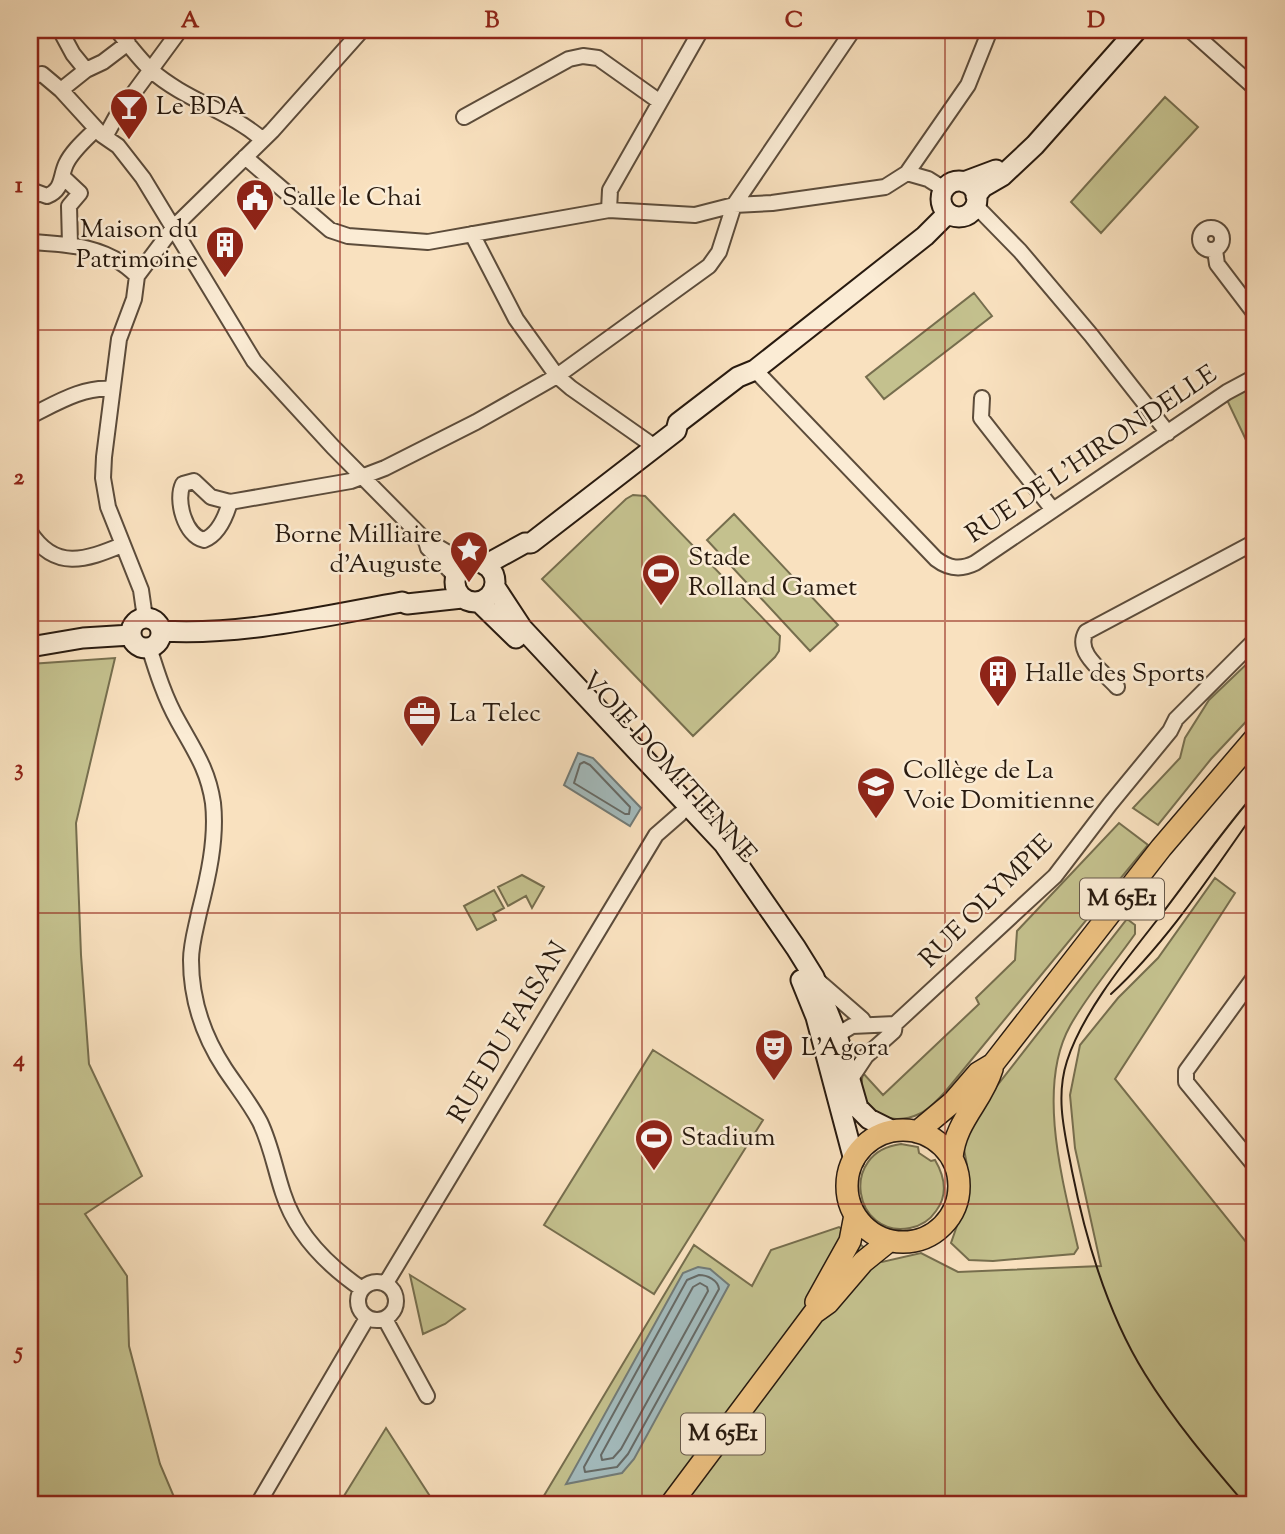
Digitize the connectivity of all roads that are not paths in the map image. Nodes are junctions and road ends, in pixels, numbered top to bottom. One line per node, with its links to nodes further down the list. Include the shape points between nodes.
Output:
1 (60, 30): 12 (street)
2 (117, 30): 11 (street)
3 (180, 30): 13 (street)
4 (362, 30): 20 (street)
5 (701, 30): 17 (street)
6 (853, 30): 27 (street)
7 (989, 30): 22 (street, via 968,85)
8 (1129, 30): 25 (street, via 1018,153)
9 (1138, 30): 25 (street, via 1035,145 1002,176)
10 (1190, 30): 15 (street)
11 (128, 43): 12 (street); 13 (street)
12 (86, 70): 16 (street)
13 (152, 71): 19 (street); 20 (street)
14 (31, 76): 16 (street, via 42,74)
15 (1255, 88)
16 (61, 90): 19 (street)
17 (660, 102): 18 (street, via 598,58 583,56 569,59); 28 (street, via 610,190)
18 (464, 117)
19 (101, 133): 23 (street, via 66,163); 30 (street, via 118,146 143,178)
20 (263, 140): 21 (street)
21 (245, 157): 30 (street); 31 (street, via 330,230 348,236 428,242)
22 (907, 173): 24 (street); 27 (street, via 877,188)
23 (63, 177): 26 (street, via 50,196 36,192); 33 (street, via 80,193 68,206)
24 (944, 188): 25 (street, via 953,182); 29 (street, via 942,203)
25 (972, 194): 29 (street, via 967,214); 43 (street)
26 (30, 201)
27 (734, 205): 28 (street, via 684,216); 38 (street, via 714,262)
28 (609, 211): 31 (street)
29 (948, 213): 37 (street)
30 (173, 228): 35 (street); 45 (street, via 254,361)
31 (472, 234): 38 (street, via 516,319)
32 (30, 242): 33 (street)
33 (70, 244): 35 (street, via 108,254)
34 (1215, 250): 36 (street, via 1217,264)
35 (137, 276): 40 (street, via 119,339)
36 (1255, 314)
37 (755, 370): 44 (street, via 744,385 685,431 676,431); 47 (street, RUE DE L'HIRONDELLE, via 936,559 954,568 975,563)
38 (557, 376): 44 (street); 45 (street)
39 (1255, 377): 43 (street, RUE DE L'HIRONDELLE)
40 (112, 389): 42 (street, via 87,391); 50 (street, via 103,478)
41 (982, 398): 47 (street, via 981,418)
42 (30, 416)
43 (1168, 433): 47 (street, RUE DE L'HIRONDELLE)
44 (655, 447): 51 (street, via 531,543 529,550)
45 (363, 478): 46 (street); 51 (street, via 428,548)
46 (230, 502)
47 (1053, 510)
48 (30, 532): 50 (street, via 46,550 74,560)
49 (1255, 541): 58 (street, via 1086,632 1084,650)
50 (122, 545): 52 (street, via 141,590)
51 (474, 581): 53 (street, via 407,604 237,628); 60 (street, VOIE DOMITIENNE, via 505,627); 61 (street, VOIE DOMITIENNE, via 724,844)
52 (145, 618): 53 (street, via 154,620); 54 (street, via 136,621)
53 (161, 631): 57 (street, via 157,643)
54 (131, 635): 56 (street); 57 (street, via 138,646)
55 (1255, 640): 63 (street, RUE OLYMPIE, via 1176,719 1055,876)
56 (30, 647)
57 (149, 648): 77 (street, via 165,695 202,760 213,805 209,873 191,957 201,1021 259,1121 295,1219 321,1257)
58 (1117, 687)
59 (1255, 738): 67 (main road, M 65E1, via 1169,838)
60 (680, 814): 66 (street, VOIE DOMITIENNE, via 709,845 787,954 810,1000); 76 (street, RUE DU FAISAN, via 656,835)
61 (814, 977): 64 (street); 65 (street, VOIE DOMITIENNE)
62 (1252, 987): 73 (street, via 1184,1076)
63 (895, 1024): 64 (street); 68 (street, RUE OLYMPIE, via 894,1031 859,1063)
64 (866, 1025): 65 (street)
65 (837, 1035): 66 (street); 68 (street, VOIE DOMITIENNE)
66 (827, 1061): 72 (street, VOIE DOMITIENNE)
67 (993, 1064): 70 (main road, M 65E1); 71 (main road, M 65E1, via 988,1082 956,1134)
68 (850, 1080): 69 (street, VOIE DOMITIENNE, via 863,1114)
69 (892, 1131): 70 (main road); 72 (main road, via 870,1141)
70 (917, 1132): 71 (main road, via 937,1141)
71 (952, 1158): 75 (main road, via 959,1192 946,1224 927,1238)
72 (854, 1160): 74 (main road, via 848,1194)
73 (1255, 1166)
74 (855, 1215): 75 (main road, via 873,1234); 78 (main road, M 65E1, via 850,1241 817,1298)
75 (889, 1241): 78 (main road, M 65E1)
76 (386, 1283): 77 (street, via 373,1282); 80 (street, via 395,1292 397,1304)
77 (362, 1289): 79 (street, via 359,1308)
78 (814, 1313): 83 (main road, M 65E1)
79 (367, 1318): 80 (street); 82 (street)
80 (385, 1319): 81 (street)
81 (427, 1396)
82 (258, 1504)
83 (671, 1504)

